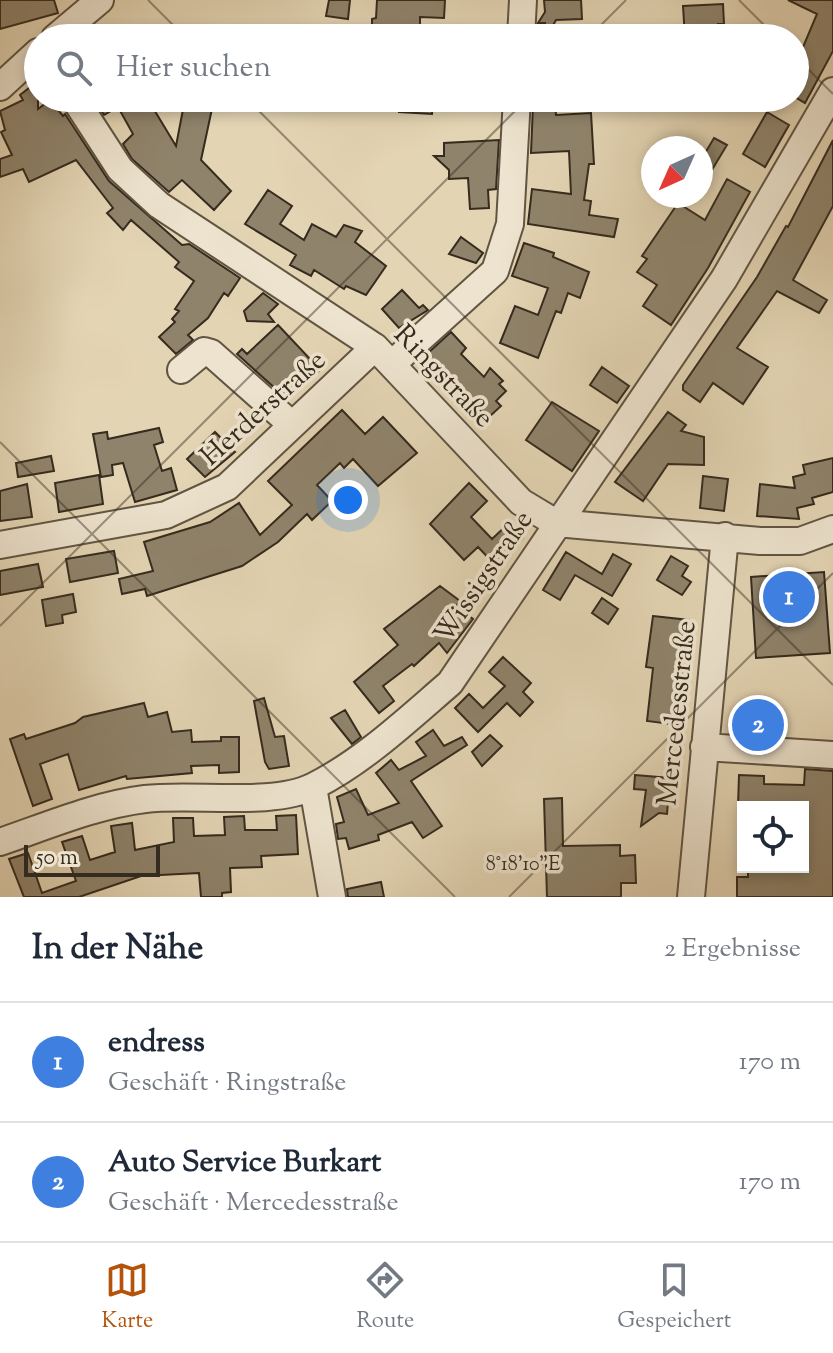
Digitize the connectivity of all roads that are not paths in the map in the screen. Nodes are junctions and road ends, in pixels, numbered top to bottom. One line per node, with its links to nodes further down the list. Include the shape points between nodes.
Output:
1 (100, 0): 3 (street)
2 (523, 0): 4 (street)
3 (72, 24)
4 (522, 24)
5 (24, 65): 6 (street)
6 (0, 87)
7 (833, 91): 13 (street, Wissigstraße, via 724,279)
8 (83, 112): 10 (street, Ringstraße, via 120,169 159,205)
9 (516, 112): 10 (street, Herderstraße, via 510,224 495,271)
10 (384, 355): 12 (street, Herderstraße); 13 (street, Ringstraße, via 521,502)
11 (181, 370): 12 (street, via 204,351 211,353)
12 (291, 424): 16 (street, Herderstraße, via 227,487 194,504 166,515)
13 (556, 523): 15 (street, Ringstraße); 19 (street, Wissigstraße, via 450,683 393,732)
14 (833, 529): 15 (street, Ringstraße, via 800,541)
15 (725, 536): 17 (street, Mercedesstraße)
16 (0, 545)
17 (704, 747): 18 (street); 22 (street, Mercedesstraße)
18 (833, 755)
19 (313, 787): 20 (street, Wissigstraße, via 268,796 146,799); 21 (street)
20 (0, 842)
21 (332, 897)
22 (691, 897)

